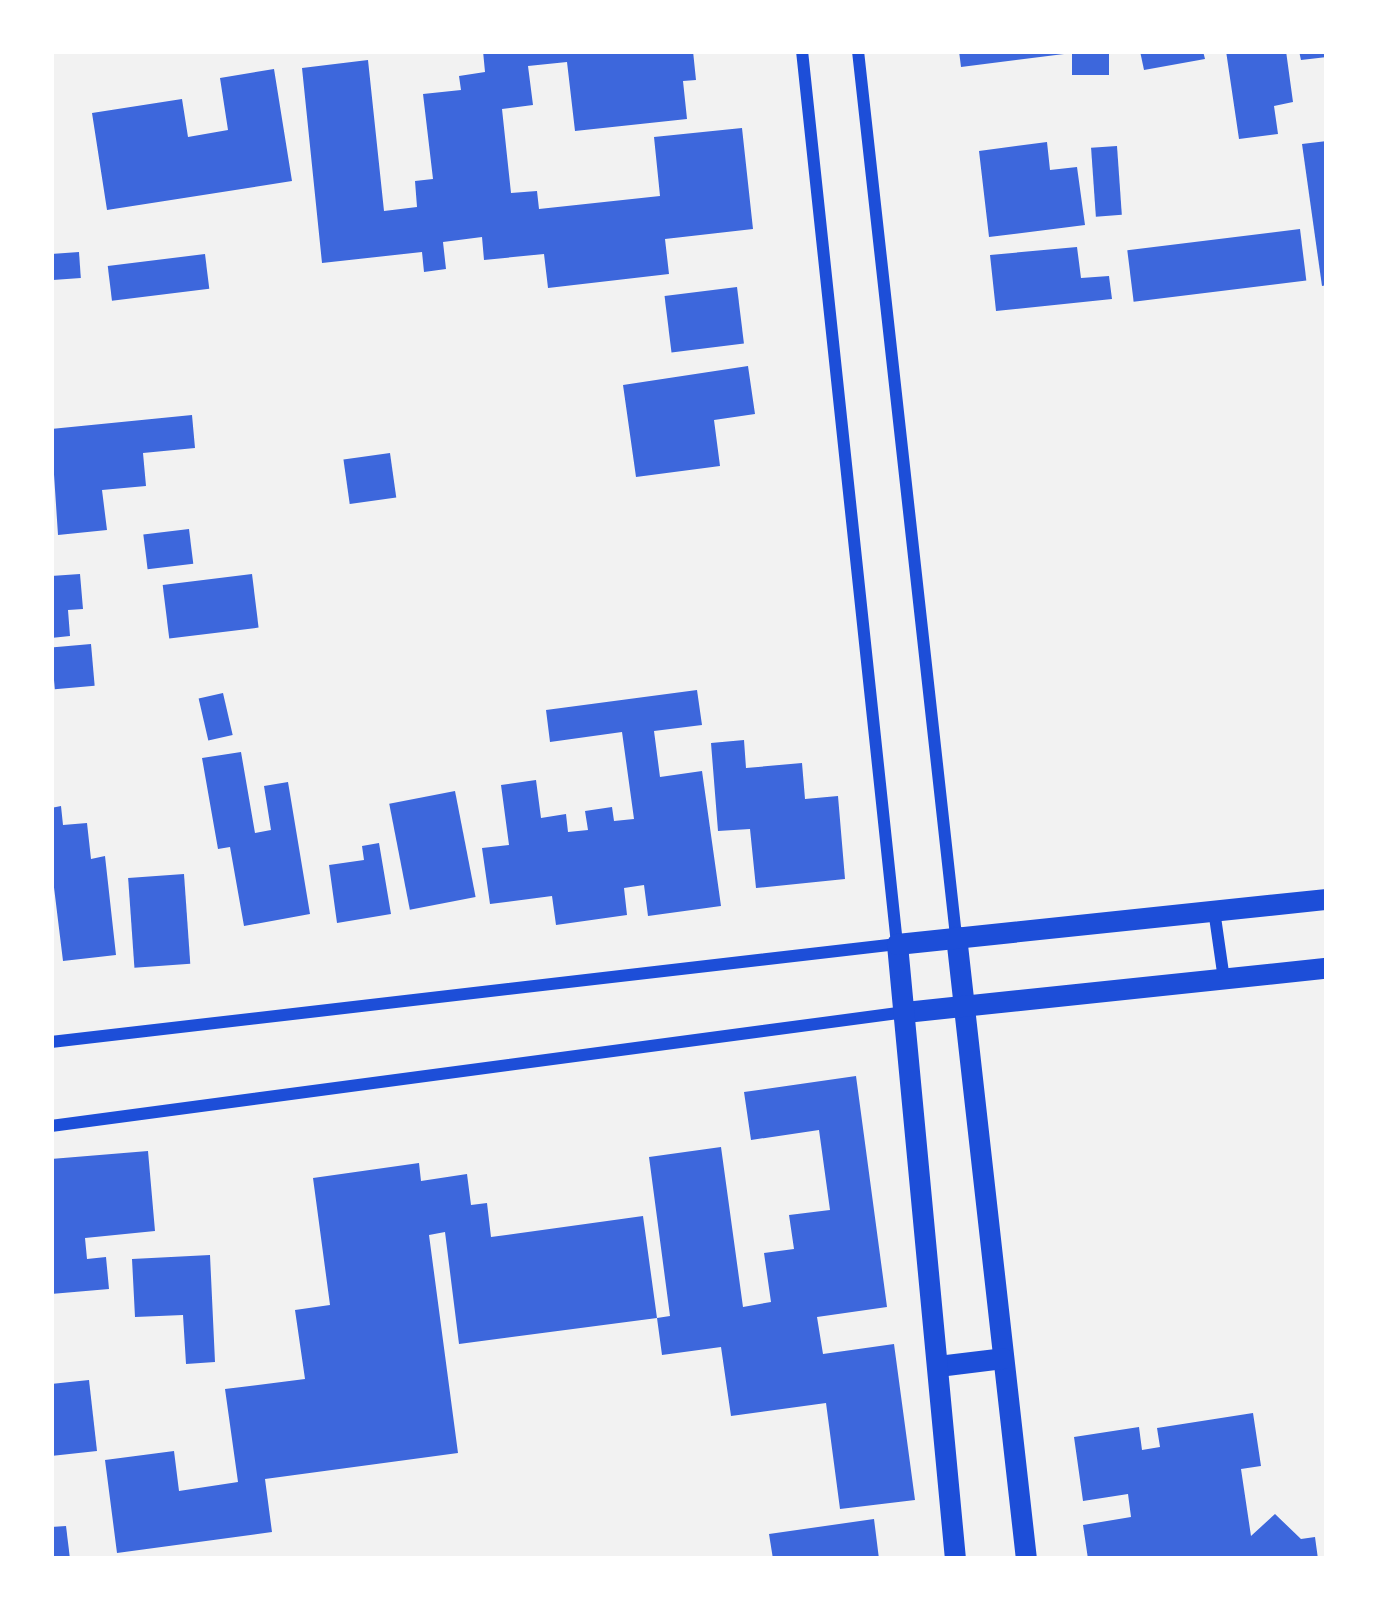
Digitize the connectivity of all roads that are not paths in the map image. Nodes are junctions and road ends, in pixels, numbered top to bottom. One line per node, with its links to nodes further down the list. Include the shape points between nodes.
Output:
1 (802, 51): 6 (street)
2 (858, 51): 5 (street)
3 (1327, 899): 4 (street)
4 (1214, 910): 5 (street); 8 (street)
5 (956, 936): 6 (street); 9 (street)
6 (897, 944): 10 (street); 11 (street)
7 (1327, 968): 8 (street)
8 (1224, 979): 9 (street)
9 (961, 1007): 10 (street); 13 (street)
10 (905, 1012): 12 (street); 14 (street)
11 (51, 1042)
12 (51, 1126)
13 (1003, 1358): 14 (street); 16 (street)
14 (938, 1366): 15 (street)
15 (956, 1559)
16 (1026, 1559)

